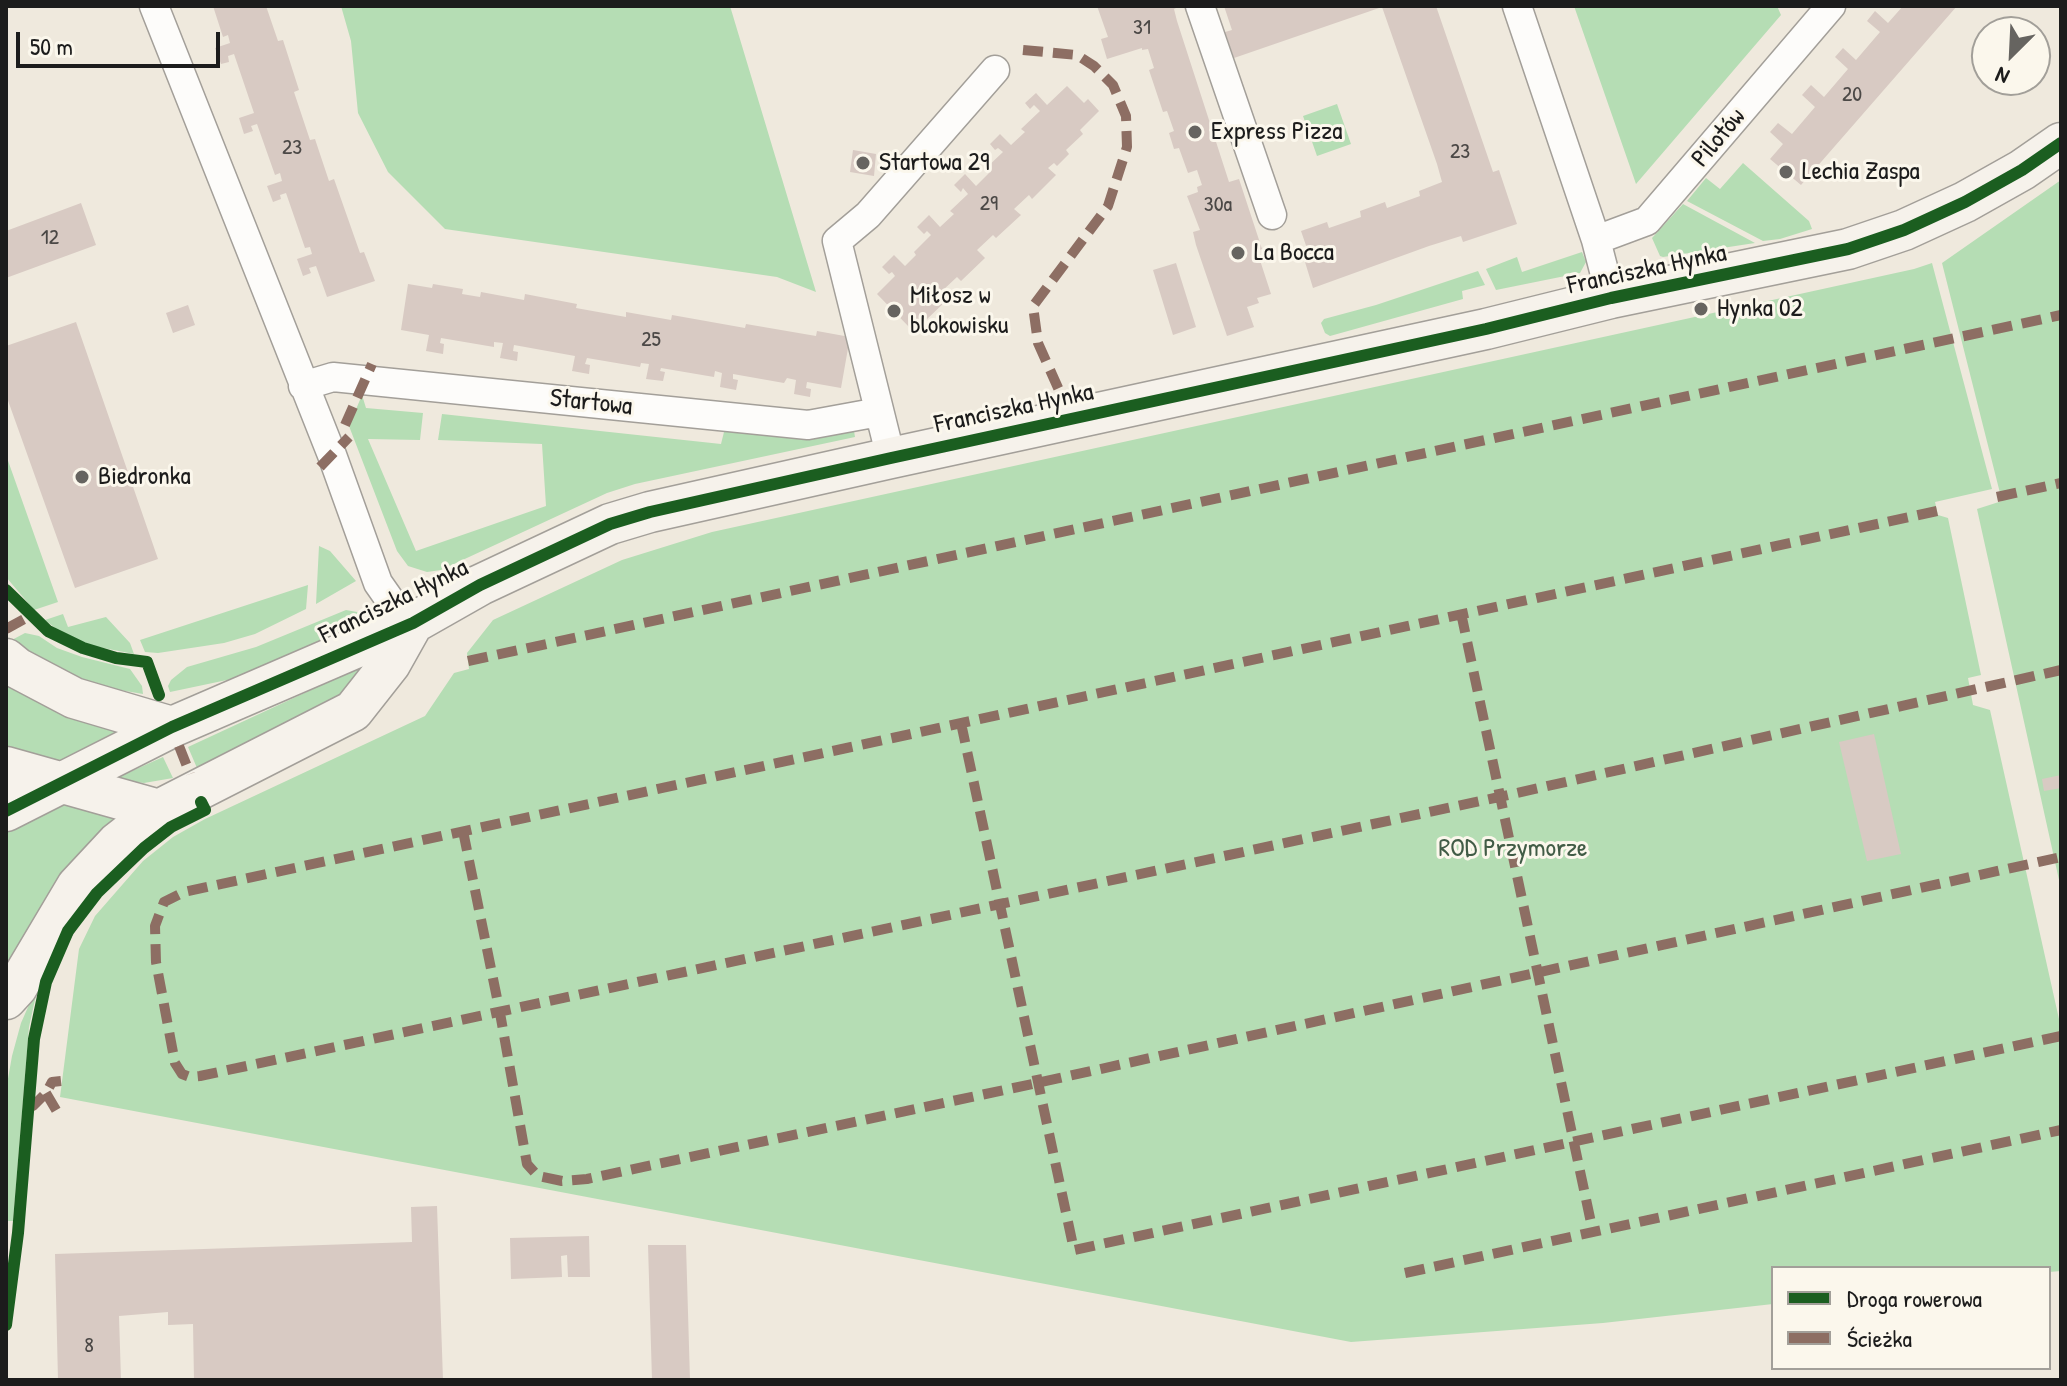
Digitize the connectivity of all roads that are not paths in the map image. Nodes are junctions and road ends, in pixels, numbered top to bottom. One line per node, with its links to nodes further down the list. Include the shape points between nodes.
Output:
1 (154, 6): 10 (street)
2 (1200, 6): 7 (street)
3 (1517, 6): 8 (street)
4 (1824, 8): 8 (street, Pilotów, via 1647,221)
5 (995, 70): 11 (street, via 868,215 837,241)
6 (2061, 143): 9 (street, Franciszka Hynka, via 1976,196 1904,230 1805,259)
7 (1272, 215)
8 (1596, 240): 9 (street)
9 (1611, 298): 12 (street, Franciszka Hynka)
10 (303, 386): 11 (street, Startowa, via 333,377 808,425); 13 (street, via 378,583)
11 (879, 412): 12 (street)
12 (891, 458): 13 (street, Franciszka Hynka, via 610,524)
13 (413, 623): 15 (street, Franciszka Hynka); 18 (street, Franciszka Hynka, via 390,664 353,711)
14 (6, 659): 15 (street, via 74,698)
15 (172, 727): 17 (street, Franciszka Hynka)
16 (6, 767): 17 (street)
17 (61, 783): 18 (street); 19 (street, Franciszka Hynka)
18 (159, 810): 20 (street, Franciszka Hynka, via 117,843 77,886)
19 (6, 811)
20 (6, 999)

